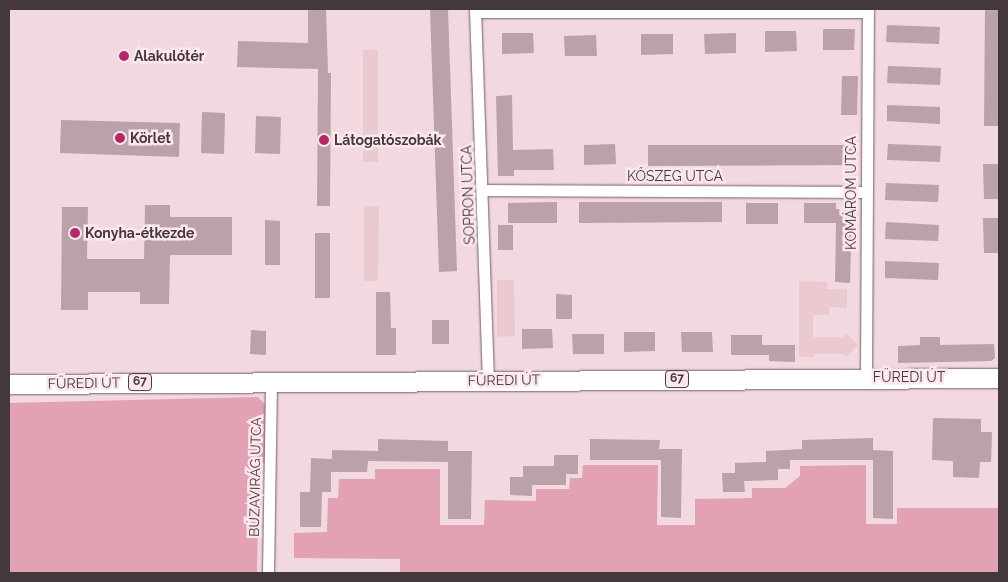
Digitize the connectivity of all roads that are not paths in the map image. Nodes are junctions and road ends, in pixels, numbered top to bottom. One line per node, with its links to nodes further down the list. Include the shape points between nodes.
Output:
1 (868, 10): 2 (street); 4 (street, KOMÁROM UTCA)
2 (475, 11): 3 (street, SOPRON UTCA)
3 (484, 190): 4 (street, KŐSZEG UTCA); 8 (street, SOPRON UTCA)
4 (866, 192): 5 (street, KOMÁROM UTCA)
5 (866, 377): 6 (main road, FÜREDI ÚT / 67); 8 (main road, FÜREDI ÚT / 67)
6 (999, 378)
7 (271, 380): 8 (main road, FÜREDI ÚT / 67); 9 (main road, FÜREDI ÚT / 67); 10 (street, BÚZAVIRÁG UTCA)
8 (488, 380)
9 (9, 384)
10 (268, 573)

